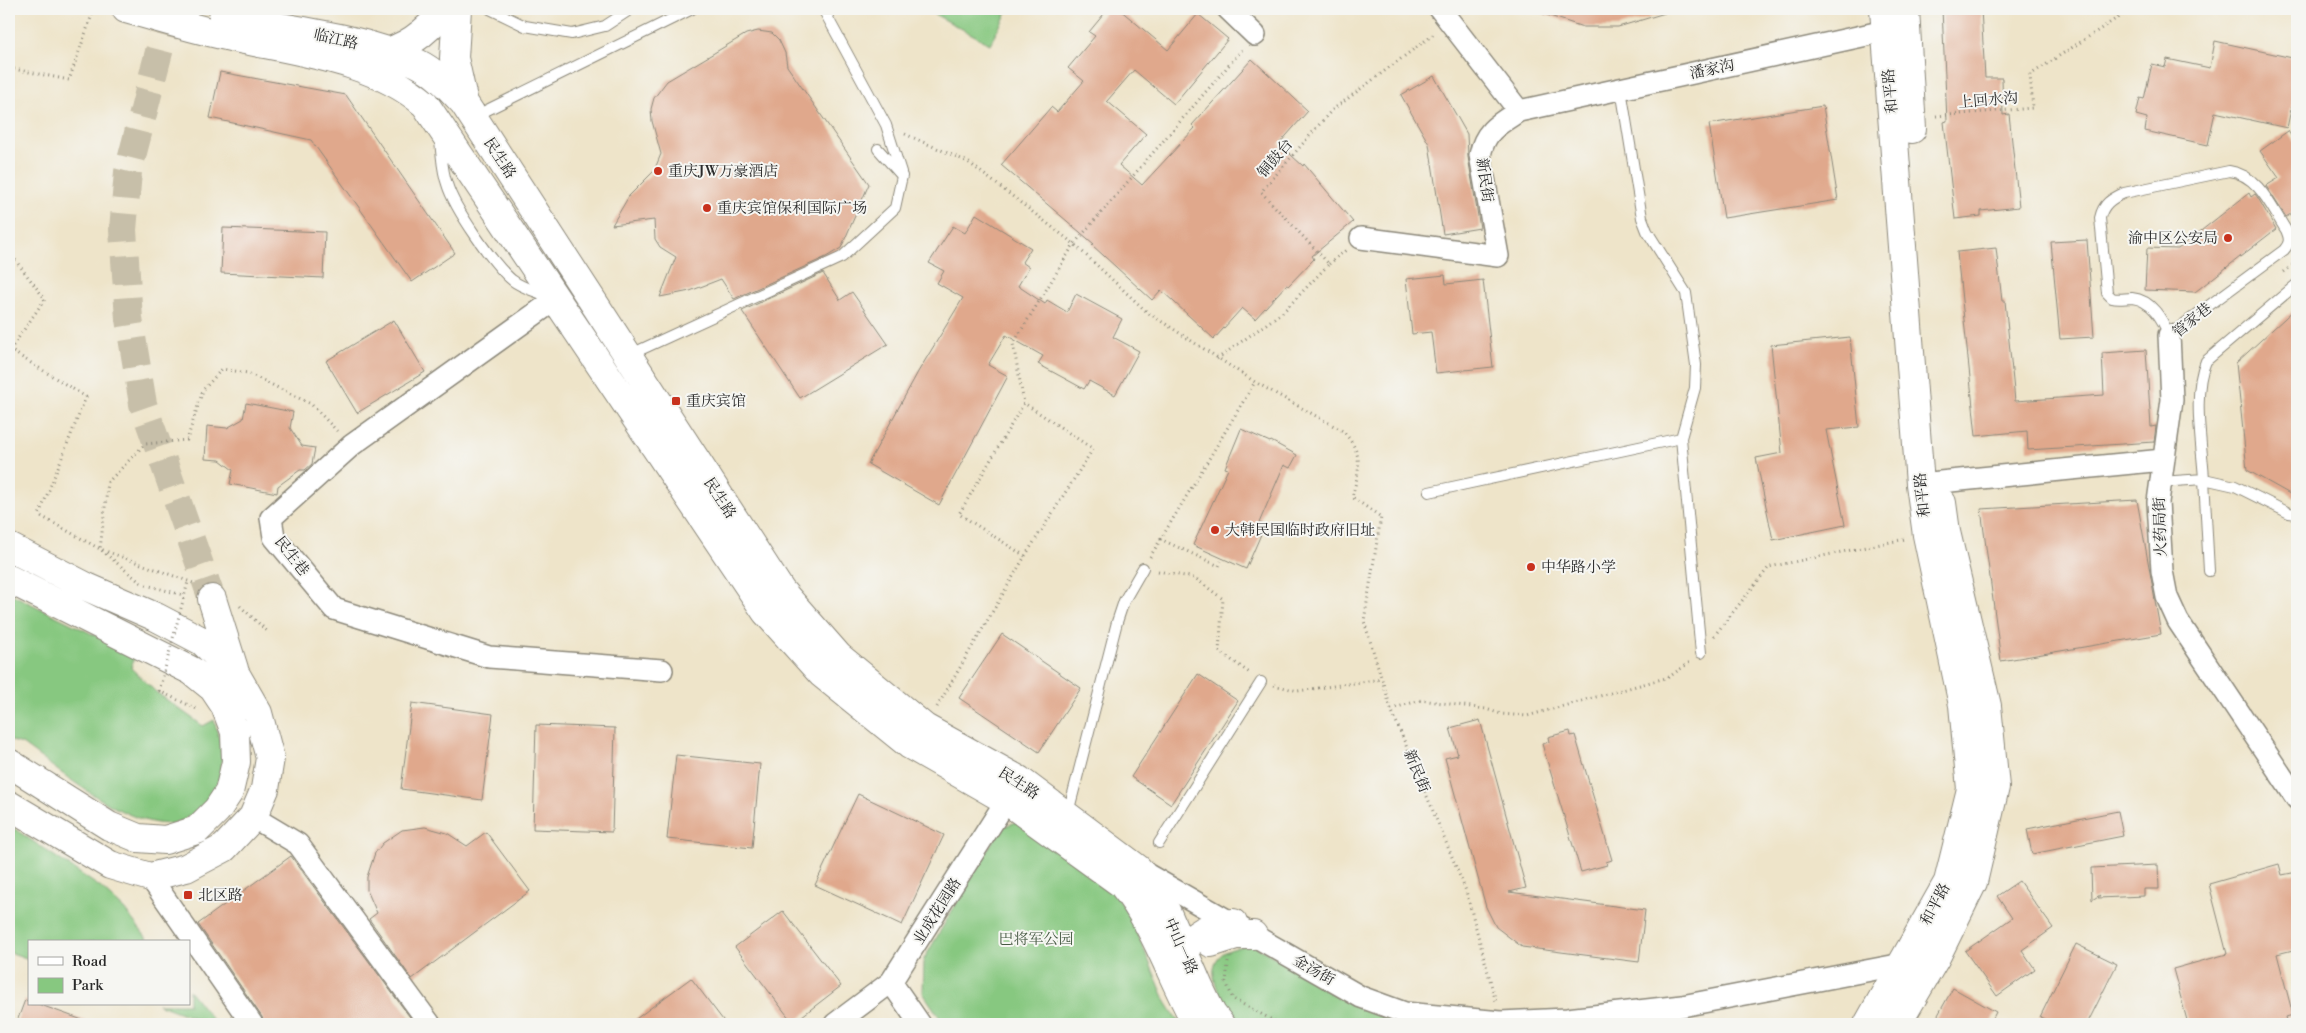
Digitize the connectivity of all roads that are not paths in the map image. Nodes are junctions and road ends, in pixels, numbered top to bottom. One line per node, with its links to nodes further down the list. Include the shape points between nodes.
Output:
1 (126, 9): 14 (main road, 临江路, via 216,34)
2 (193, 9): 13 (main road, 临江路)
3 (445, 9): 13 (main road, via 420,37)
4 (457, 9): 16 (main road, 民生路, via 454,58)
5 (490, 9): 6 (lane, via 525,26 572,34 605,26)
6 (631, 9)
7 (692, 9): 16 (lane)
8 (823, 9): 19 (lane, via 886,125)
9 (1228, 9): 12 (street)
10 (1445, 16): 17 (street)
11 (1895, 19): 15 (street, 潘家沟); 29 (main road, 和平路); 29 (main road, 和平路, via 1911,118)
12 (1255, 35)
13 (388, 52): 14 (main road); 16 (main road, 临江路, via 418,64 443,81)
14 (340, 61): 22 (main road, 民生路, via 398,83 425,104)
15 (1621, 89): 17 (street, 潘家沟); 25 (lane, via 1642,218 1686,293 1696,365 1695,388)
16 (468, 110): 24 (main road, 民生路)
17 (1519, 111): 20 (street, 新民街, via 1494,127 1483,140 1480,154 1498,256)
18 (878, 149): 19 (lane)
19 (902, 176): 24 (lane, via 895,208 842,257)
20 (1361, 238)
21 (2297, 284): 27 (lane, via 2206,361 2200,373)
22 (556, 299): 39 (street, 民生巷, via 352,446 272,518 274,537 334,609 489,657); 44 (main road, 民生路, via 766,612 814,666 910,745)
23 (2169, 335): 23 (lane, 管家巷, via 2162,319 2150,305 2139,300 2112,298 2107,293 2102,210 2113,198 2124,193 2229,171 2239,172 2257,184 2289,237 2289,244); 26 (street, 管家巷, via 2172,400)
24 (628, 356): 44 (main road, 民生路, via 781,591 838,656 925,728)
25 (1680, 438): 30 (lane); 38 (lane)
26 (2164, 460): 28 (street, 火药局街); 29 (street)
27 (2204, 479): 28 (lane); 31 (lane, via 2234,486); 34 (lane)
28 (2160, 482): 45 (street, 火药局街, via 2162,571 2167,597 2178,621)
29 (1930, 484): 54 (main road, 和平路, via 1946,532 1987,706 1995,787 1974,882); 55 (main road, 和平路, via 1927,535 1963,705 1971,789 1948,882)
30 (1429, 492)
31 (2297, 514)
32 (9, 547): 37 (main road)
33 (1143, 568): 47 (lane, via 1124,601 1117,622)
34 (2209, 571)
35 (9, 579): 40 (main road)
36 (215, 595): 41 (main road)
37 (202, 641): 40 (main road, via 186,647); 41 (main road)
38 (1701, 653)
39 (662, 670)
40 (192, 671): 43 (main road, via 213,688 225,706 235,732 236,762 229,792 218,810 197,830 165,840 138,838 109,826)
41 (236, 673): 48 (main road, via 258,713 270,758 265,789)
42 (1262, 682): 49 (lane)
43 (9, 763)
44 (1012, 790): 47 (main road, 民生路); 50 (main road, 民生路); 56 (street, 业成花园路)
45 (2297, 799)
46 (9, 805): 51 (main road, via 110,865)
47 (1067, 816): 50 (main road, 民生路)
48 (253, 817): 51 (main road, via 224,848 186,868); 60 (street, via 298,844)
49 (1159, 843)
50 (1130, 876): 52 (street, 金汤街); 53 (main road, 中山一路, via 1154,889); 57 (main road, 中山一路, via 1134,899)
51 (150, 877): 59 (street)
52 (1243, 929): 53 (main road, via 1217,924 1198,933); 57 (main road, via 1236,935 1209,944 1201,953); 58 (street, 金汤街, via 1384,1007 1404,1013)
53 (1183, 952): 57 (main road, via 1179,976)
54 (1935, 959): 55 (street); 66 (main road, 和平路)
55 (1903, 963): 58 (street, via 1682,1006); 65 (main road, 和平路)
56 (891, 982): 61 (street, 业成花园路); 62 (street)
57 (1190, 990): 63 (main road, 中山一路); 64 (main road, 中山一路)
58 (1503, 1023)
59 (252, 1024)
60 (430, 1024)
61 (836, 1024)
62 (920, 1024)
63 (1197, 1024)
64 (1220, 1024)
65 (1868, 1024)
66 (1897, 1024)

